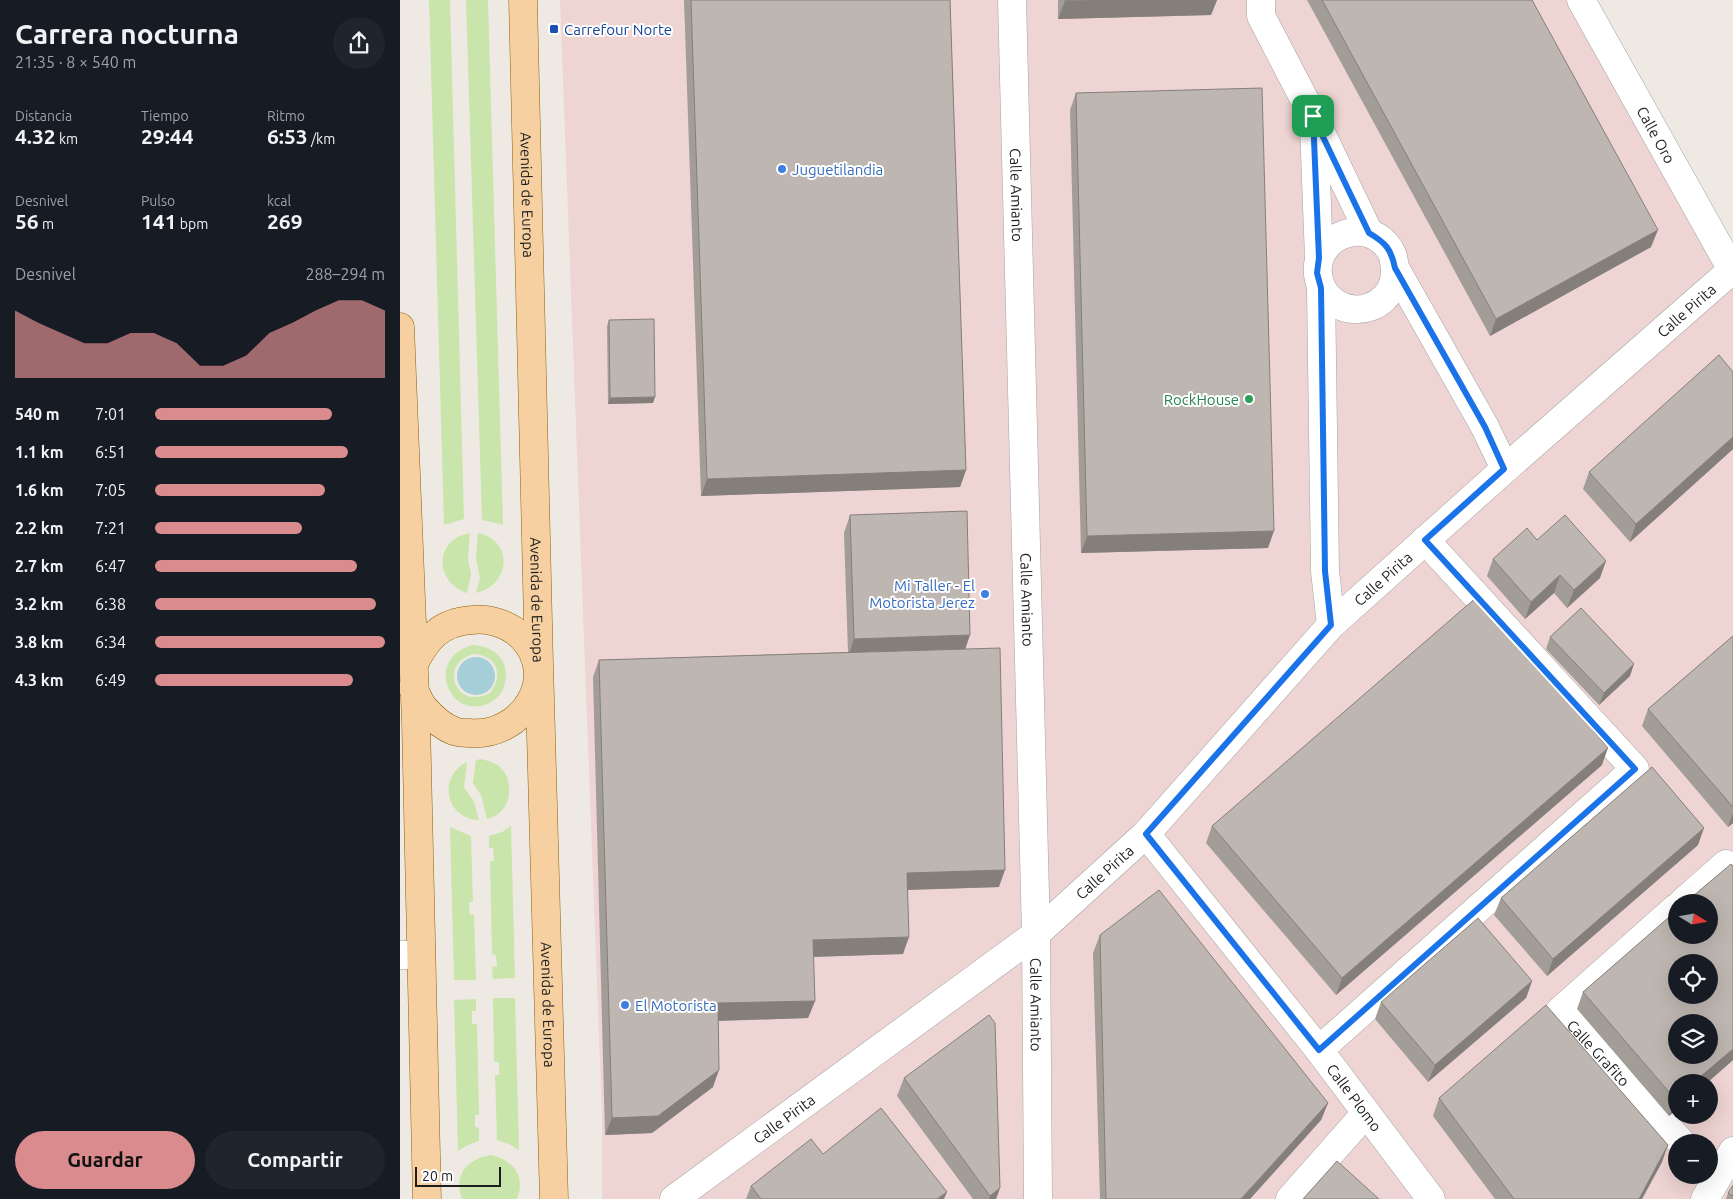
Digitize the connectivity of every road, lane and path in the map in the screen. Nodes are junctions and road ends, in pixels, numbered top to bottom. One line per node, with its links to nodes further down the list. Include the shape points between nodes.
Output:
1 (523, 0): 15 (main road, Avenida de Europa)
2 (1012, 0): 22 (street, Calle Amianto)
3 (1261, 0): 5 (street, via 1261,16)
4 (1581, 0): 9 (street, Calle Oro)
5 (1313, 116): 6 (street); 7 (street)
6 (1369, 233): 7 (street, via 1354,231 1339,235); 8 (street, via 1382,241 1392,254)
7 (1319, 258): 10 (street, via 1317,273)
8 (1395, 268): 10 (street, via 1393,284 1385,297 1373,306 1358,310 1343,308 1330,300); 12 (street, via 1485,427)
9 (1732, 270): 12 (street, Calle Pirita)
10 (1321, 288): 14 (street, via 1325,571)
11 (400, 328): 16 (main road)
12 (1504, 469): 13 (street, Calle Pirita)
13 (1425, 540): 14 (street, Calle Pirita); 24 (street, via 1635,769)
14 (1331, 625): 18 (street, Calle Pirita)
15 (539, 674): 16 (main road, via 534,655 524,640 492,620 473,620 454,622 436,632 422,647); 16 (main road, via 535,693 511,723 495,732 476,734 455,732 438,722 423,707); 30 (main road, Avenida de Europa)
16 (413, 677): 17 (main road)
17 (408, 722): 23 (main road)
18 (1146, 834): 22 (street, Calle Pirita); 24 (street, Calle Plomo)
19 (1733, 872): 20 (street, via 1726,864)
20 (1692, 894)
21 (1668, 915): 26 (street, Calle Grafito, via 1560,1011)
22 (1036, 934): 31 (street, Calle Pirita); 32 (street, Calle Amianto)
23 (411, 955): 29 (main road)
24 (1319, 1050): 25 (street, Calle Plomo)
25 (1366, 1113): 33 (street); 34 (street, Calle Plomo)
26 (1674, 1134)
27 (1733, 1151): 28 (street)
28 (1718, 1173)
29 (427, 1199)
30 (554, 1199)
31 (674, 1199)
32 (1038, 1199)
33 (1290, 1199)
34 (1431, 1199)

